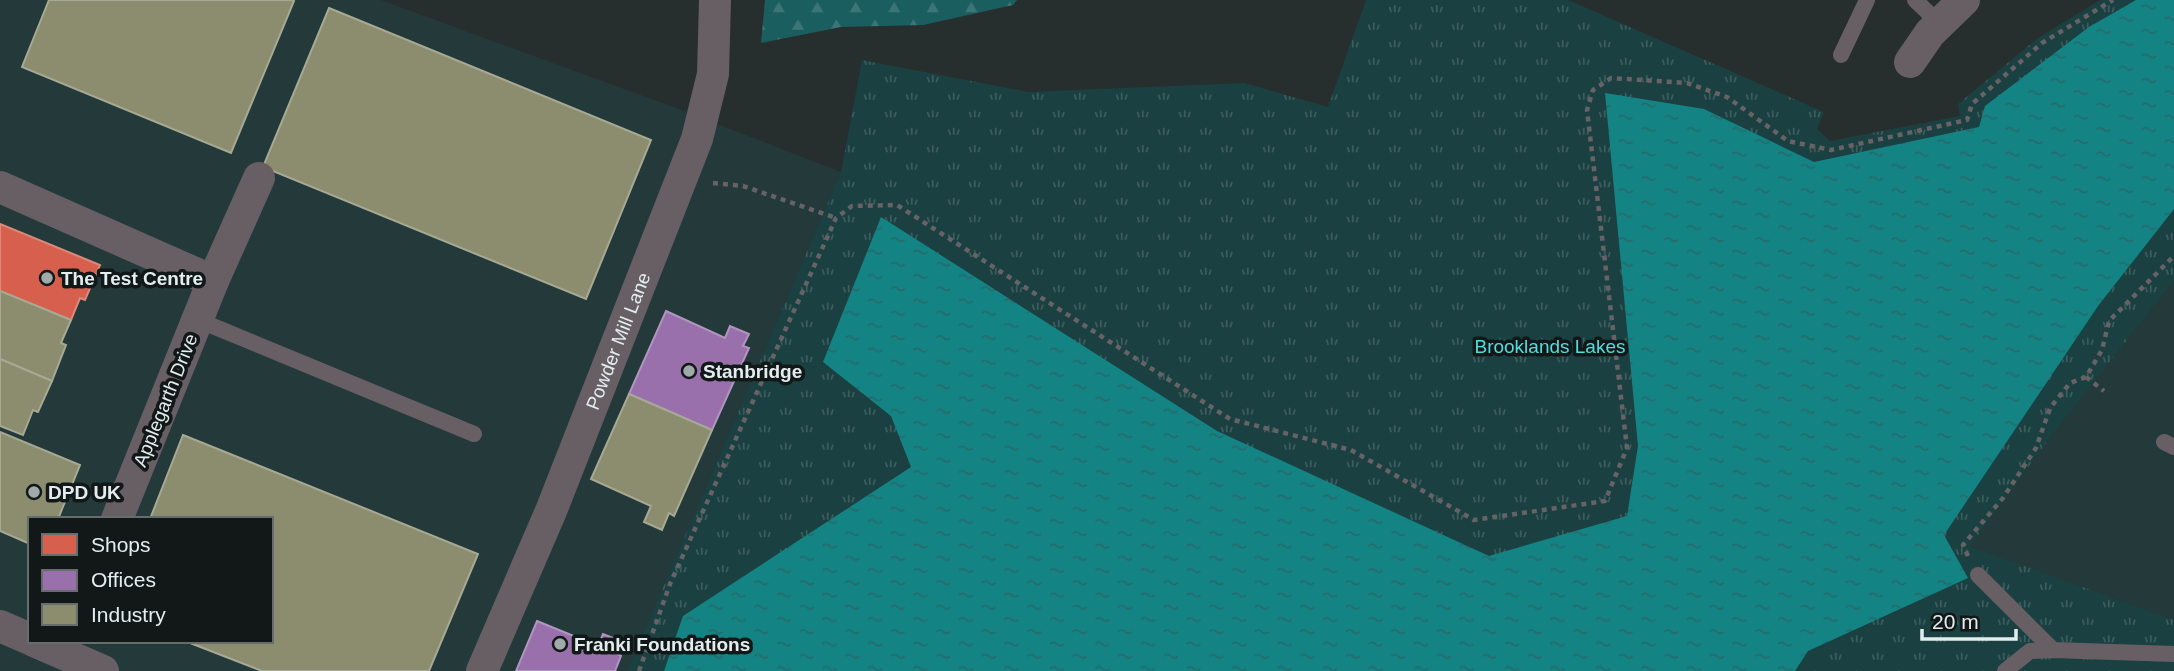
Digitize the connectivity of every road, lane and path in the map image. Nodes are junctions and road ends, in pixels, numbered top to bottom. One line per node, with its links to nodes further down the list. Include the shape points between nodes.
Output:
1 (715, 0): 28 (street, Powder Mill Lane, via 713,74 697,139 551,512)
2 (1867, 0): 7 (lane)
3 (1915, 0): 6 (lane)
4 (1964, 0): 6 (street)
5 (2113, 0): 12 (path, via 2042,43 1972,104 1967,120 1831,150 1788,141 1727,97 1686,83 1611,78 1593,90 1587,110 1627,449 1605,501 1474,520 1351,450 1230,419 897,205 852,206)
6 (1940, 24): 8 (street)
7 (1841, 55)
8 (1910, 62)
9 (259, 178): 14 (street, Applegarth Drive)
10 (706, 183): 12 (path, via 743,186)
11 (0, 187): 14 (street)
12 (836, 218): 29 (path, via 670,584)
13 (2174, 256): 16 (path, via 2109,321 2102,350)
14 (213, 281): 15 (street, Applegarth Drive)
15 (198, 320): 18 (lane); 19 (street, Applegarth Drive)
16 (2086, 377): 17 (path); 20 (path, via 2070,383 2050,408 2036,448 2003,498 1963,545)
17 (2104, 391)
18 (474, 434)
19 (118, 517)
20 (1978, 575): 25 (lane)
21 (0, 626): 22 (street)
22 (28, 638)
23 (44, 643): 24 (street)
24 (65, 648): 27 (street)
25 (2053, 650): 26 (lane); 30 (lane, via 2030,651)
26 (2174, 654)
27 (103, 671)
28 (482, 671)
29 (639, 671)
30 (2005, 671)

